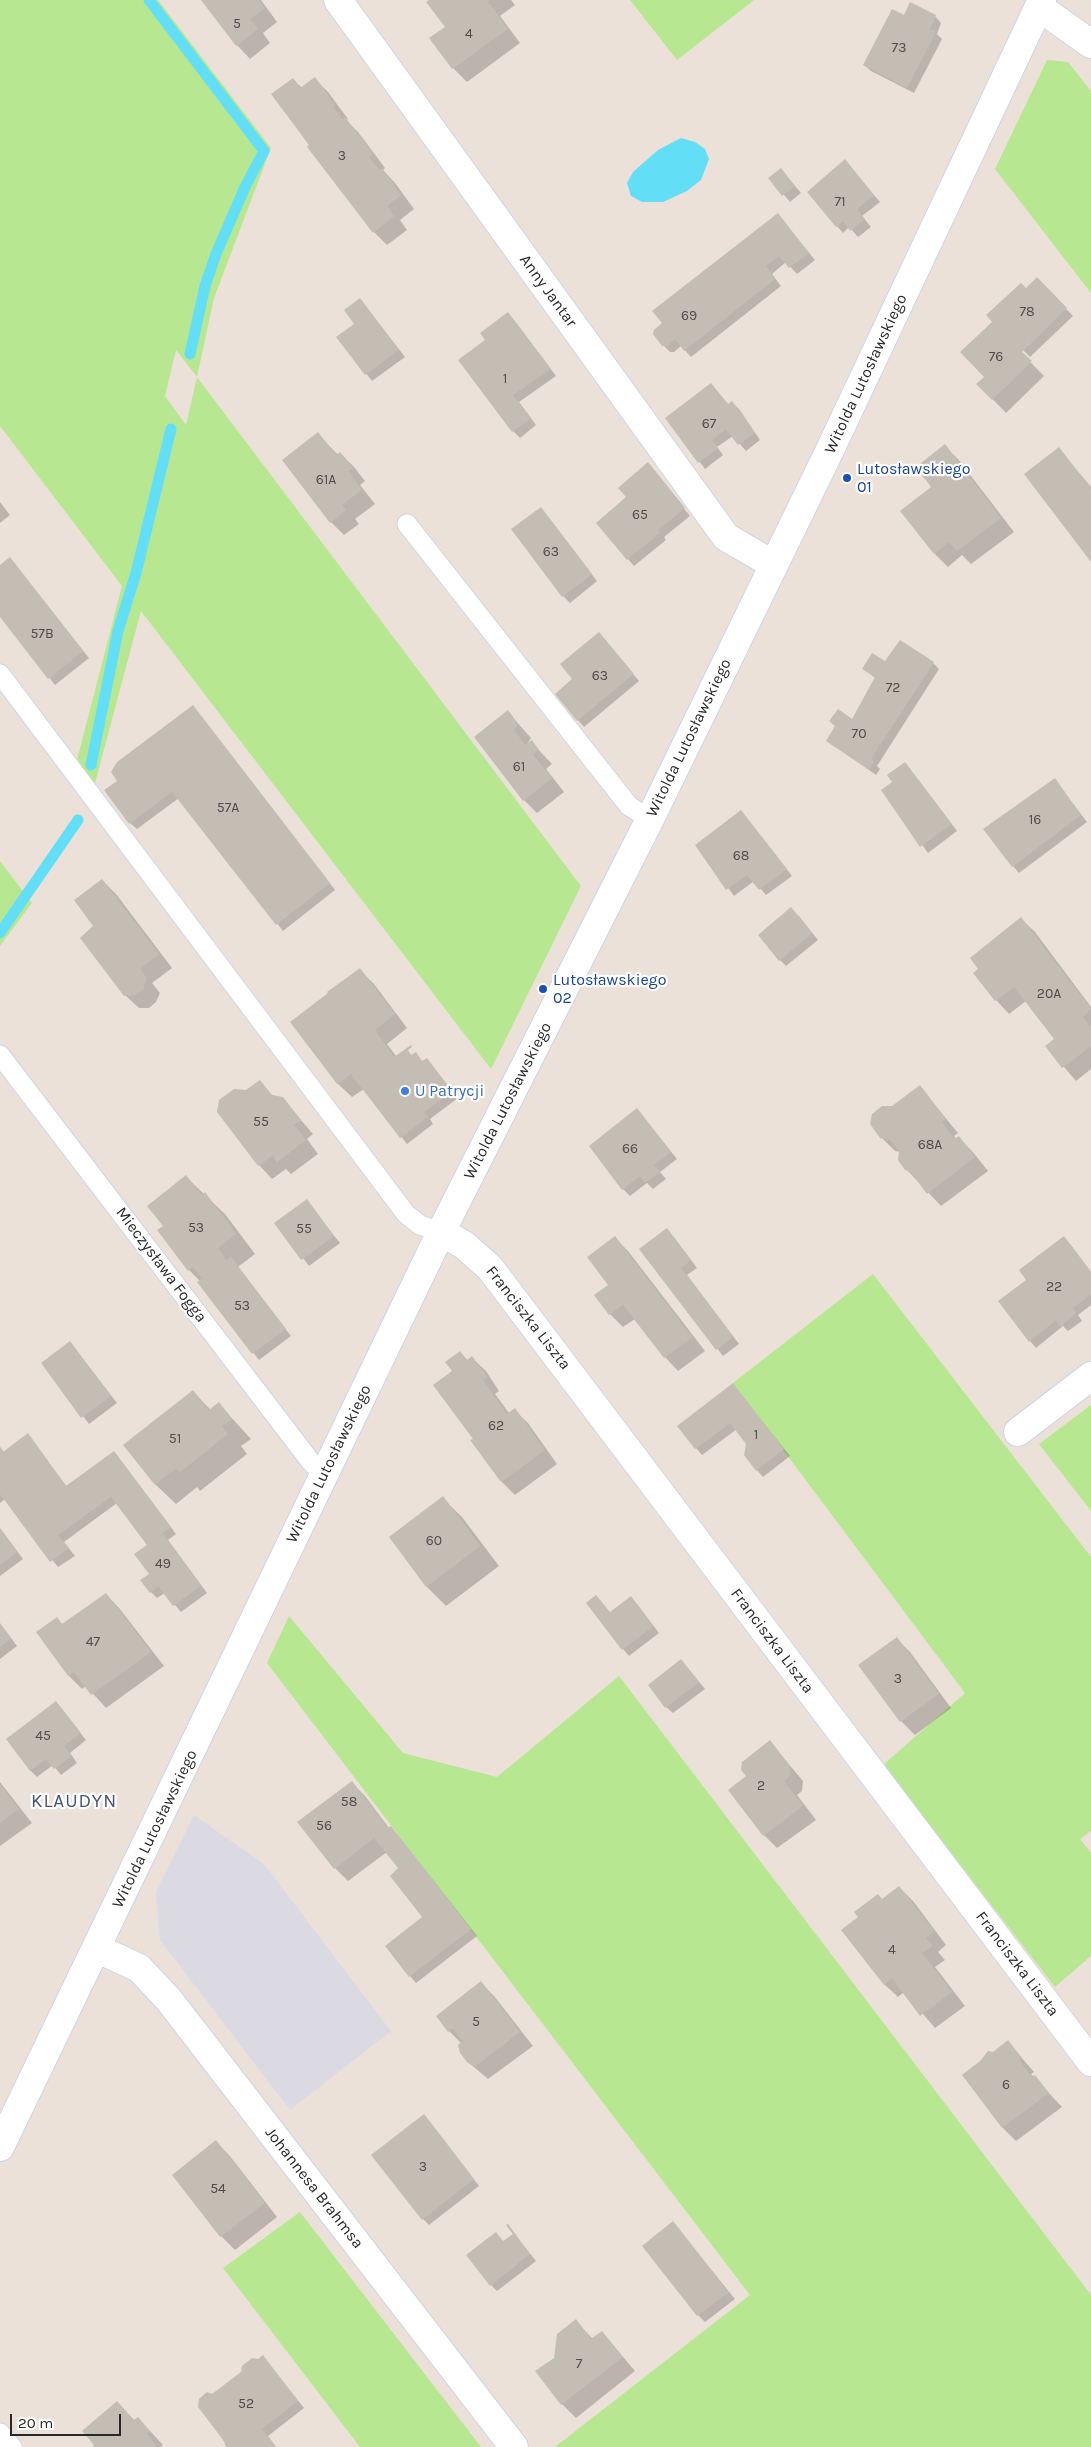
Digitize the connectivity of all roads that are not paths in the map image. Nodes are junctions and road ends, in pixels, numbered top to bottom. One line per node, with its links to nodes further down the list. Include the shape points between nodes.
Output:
1 (338, 0): 5 (street, Anny Jantar, via 726,537)
2 (1041, 3): 3 (street); 5 (street, Witolda Lutosławskiego)
3 (1091, 44)
4 (407, 524): 7 (lane, via 629,806)
5 (774, 565): 7 (street, Witolda Lutosławskiego)
6 (0, 674): 9 (lane, via 406,1214 420,1225)
7 (650, 819): 9 (street, Witolda Lutosławskiego)
8 (0, 1055): 12 (lane, Mieczysława Fogga, via 311,1462)
9 (441, 1232): 12 (street, Witolda Lutosławskiego); 14 (street, Franciszka Liszta, via 464,1244 490,1268)
10 (1091, 1376): 11 (street)
11 (1018, 1432)
12 (324, 1474): 13 (street, Witolda Lutosławskiego)
13 (98, 1949): 15 (street, Witolda Lutosławskiego); 18 (street, Johannesa Brahmsa, via 139,1968 169,2000)
14 (1091, 2062)
15 (0, 2147)
16 (0, 2433): 17 (lane)
17 (12, 2447)
18 (514, 2447)

